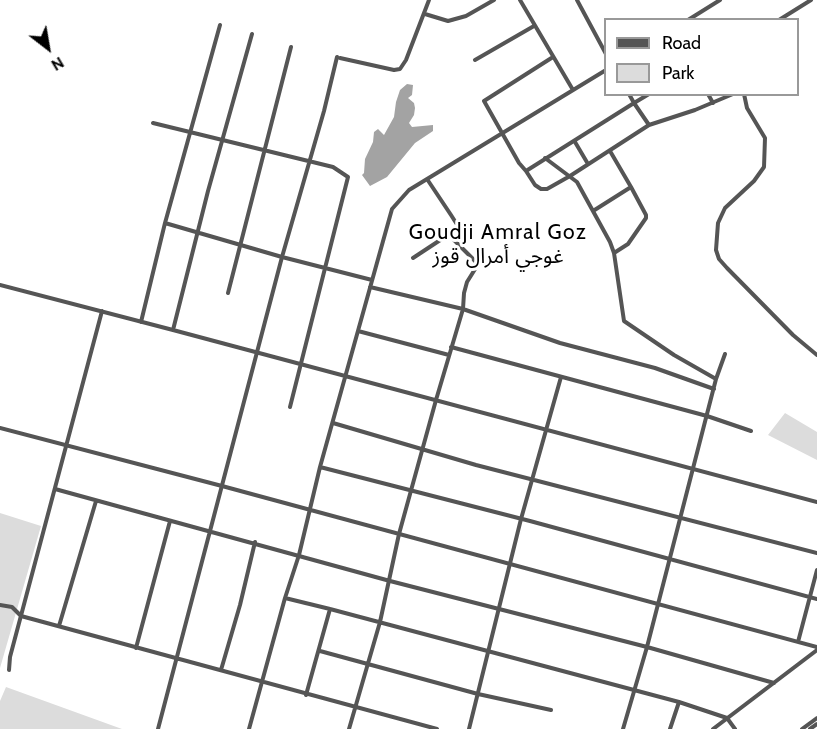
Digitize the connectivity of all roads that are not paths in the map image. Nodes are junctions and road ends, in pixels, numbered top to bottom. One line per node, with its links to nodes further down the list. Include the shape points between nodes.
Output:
1 (429, 0): 7 (street)
2 (494, 0): 7 (street, via 448,21)
3 (520, 0): 11 (street)
4 (720, 0): 8 (street)
5 (811, 0): 9 (street)
6 (580, 1): 14 (street)
7 (424, 14): 35 (street, via 400,69 338,57)
8 (690, 18)
9 (783, 18)
10 (220, 25): 28 (street)
11 (534, 26): 15 (street); 16 (street)
12 (252, 34): 30 (street)
13 (291, 47): 32 (street)
14 (604, 50)
15 (554, 57): 18 (street); 29 (street, via 484,101)
16 (476, 60)
17 (604, 71): 18 (street)
18 (573, 90): 29 (street)
19 (630, 96): 24 (street)
20 (646, 96): 24 (street)
21 (709, 96): 25 (street)
22 (729, 96): 25 (street)
23 (744, 96): 63 (street, via 765,138 764,167 725,208 718,223 716,250 727,268)
24 (634, 103): 27 (street); 31 (street)
25 (713, 104): 27 (street)
26 (153, 123): 28 (street)
27 (649, 125): 33 (street)
28 (191, 131): 30 (street); 42 (street)
29 (502, 133): 37 (street); 39 (street)
30 (223, 140): 32 (street); 43 (street)
31 (575, 142): 34 (street); 36 (street)
32 (265, 150): 35 (street); 45 (street)
33 (609, 151): 36 (street); 40 (street)
34 (545, 158): 37 (street); 38 (street)
35 (308, 160): 47 (street); 49 (street, via 333,167 349,180)
36 (588, 164): 38 (street)
37 (526, 171): 38 (street, via 541,189)
38 (570, 176): 41 (street)
39 (427, 179): 44 (street, via 458,226); 50 (street, via 409,190 392,209)
40 (631, 187): 41 (street); 46 (street, via 646,218 628,244)
41 (593, 211): 46 (street)
42 (165, 223): 43 (street); 56 (street)
43 (198, 232): 45 (street); 57 (street)
44 (449, 235): 48 (street); 54 (street, via 477,266 467,282)
45 (240, 245): 47 (street); 53 (street)
46 (614, 253): 67 (street, via 624,321)
47 (282, 257): 49 (street); 60 (street)
48 (413, 258)
49 (324, 268): 50 (street); 64 (street)
50 (372, 280): 52 (street)
51 (0, 285): 55 (street)
52 (370, 287): 54 (street); 58 (street)
53 (228, 293)
54 (463, 309): 59 (street); 68 (street)
55 (102, 311): 56 (street); 76 (street)
56 (141, 322): 57 (street)
57 (173, 330): 60 (street)
58 (358, 331): 62 (street); 65 (street)
59 (451, 347): 62 (street); 66 (street)
60 (258, 353): 64 (street); 81 (street)
61 (725, 354): 67 (street)
62 (449, 355): 69 (street)
63 (817, 355)
64 (301, 365): 65 (street); 70 (street)
65 (345, 376): 69 (street); 72 (street)
66 (561, 376): 71 (street); 74 (street)
67 (716, 379): 68 (street)
68 (714, 389): 71 (street)
69 (436, 400): 74 (street); 77 (street)
70 (290, 407)
71 (707, 416): 75 (street); 79 (street)
72 (333, 423): 77 (street); 78 (street)
73 (0, 428): 76 (street)
74 (547, 430): 79 (street); 80 (street)
75 (751, 431)
76 (65, 446): 81 (street); 82 (street)
77 (423, 449): 80 (street); 83 (street)
78 (320, 467): 83 (street); 86 (street)
79 (693, 468): 85 (street); 87 (street)
80 (531, 479): 87 (street); 88 (street)
81 (222, 486): 86 (street); 90 (street)
82 (55, 489): 84 (street); 106 (street)
83 (412, 491): 88 (street); 91 (street)
84 (97, 501): 89 (street); 108 (street)
85 (817, 502)
86 (309, 510): 91 (street); 94 (street)
87 (680, 516): 93 (street); 95 (street)
88 (521, 519): 95 (street); 96 (street)
89 (170, 520): 90 (street); 111 (street)
90 (210, 531): 92 (street); 115 (street)
91 (399, 534): 96 (street); 98 (street)
92 (255, 542): 94 (street); 118 (street)
93 (817, 553)
94 (299, 555): 98 (street); 100 (street)
95 (668, 560): 99 (street); 102 (street)
96 (510, 564): 102 (street); 105 (street)
97 (817, 570): 99 (street)
98 (390, 581): 105 (street); 107 (street)
99 (810, 597): 101 (street); 109 (street)
100 (285, 598): 104 (street); 119 (street)
101 (817, 599)
102 (657, 604): 109 (street); 110 (street)
103 (0, 605): 106 (street, via 12,607)
104 (330, 609): 107 (street); 113 (street)
105 (499, 609): 110 (street); 114 (street)
106 (21, 616): 108 (street); 117 (street)
107 (380, 622): 114 (street); 116 (street)
108 (59, 627): 111 (street)
109 (798, 642): 112 (street)
110 (646, 647): 120 (street); 121 (street)
111 (136, 648): 115 (street)
112 (817, 649): 120 (street)
113 (320, 651): 116 (street); 123 (street)
114 (489, 651): 121 (street); 122 (street)
115 (177, 659): 118 (street); 131 (street)
116 (368, 664): 122 (street); 125 (street)
117 (9, 670)
118 (221, 670): 119 (street)
119 (262, 682): 123 (street); 132 (street)
120 (774, 683): 127 (street)
121 (635, 690): 124 (street); 136 (street)
122 (478, 694): 126 (street); 135 (street)
123 (306, 695): 125 (street)
124 (679, 702): 127 (street); 137 (street)
125 (355, 707): 133 (street); 134 (street)
126 (550, 710)
127 (727, 718): 138 (street); 139 (street)
128 (817, 718): 130 (street)
129 (817, 724): 130 (street)
130 (812, 727): 140 (street)
131 (158, 729)
132 (249, 729)
133 (349, 729)
134 (437, 729)
135 (469, 729)
136 (623, 729)
137 (670, 729)
138 (713, 729)
139 (735, 729)
140 (802, 729)

